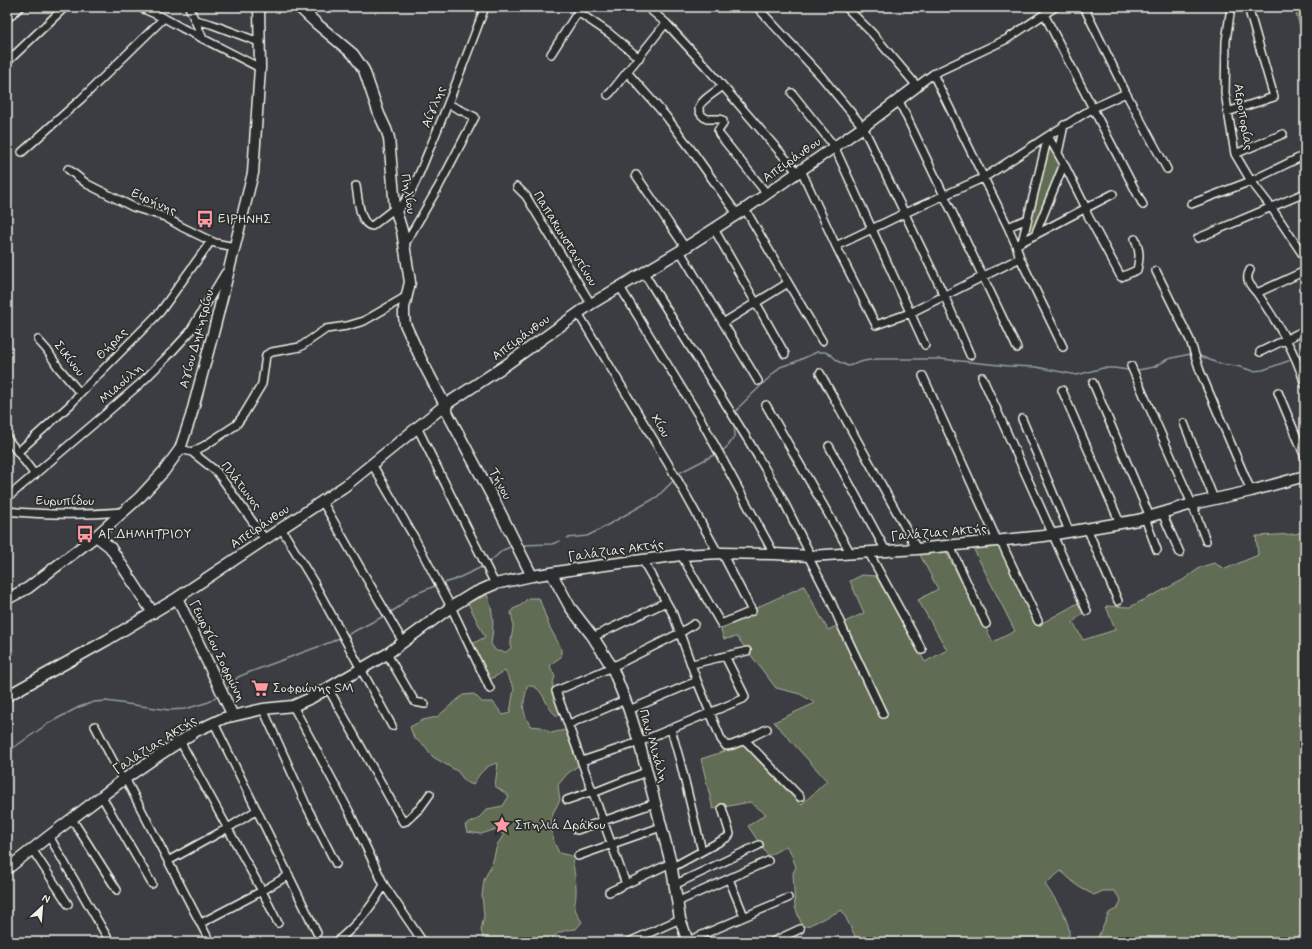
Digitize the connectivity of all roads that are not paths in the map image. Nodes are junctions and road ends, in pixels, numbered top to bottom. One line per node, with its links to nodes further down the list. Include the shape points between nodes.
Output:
1 (20, 7): 18 (street)
2 (65, 7): 25 (street)
3 (139, 7): 17 (street)
4 (189, 7): 19 (street)
5 (259, 7): 22 (street, Αγίου Δημητρίου)
6 (299, 7): 66 (street, Πηλίου, via 353,54 364,70 389,138)
7 (485, 7): 35 (street, Αίγλης)
8 (647, 7): 20 (street)
9 (757, 7): 39 (street, via 821,76)
10 (846, 7): 30 (street)
11 (1055, 7): 16 (street, Απειράνθου)
12 (1084, 7): 32 (street)
13 (1231, 7): 37 (street, Αεροπορίας, via 1225,68)
14 (1248, 7): 37 (street, via 1274,97)
15 (579, 10): 23 (street); 24 (street)
16 (1044, 14): 28 (street, Απειράνθου, via 1007,39); 36 (street)
17 (164, 18): 21 (street); 44 (street)
18 (7, 19)
19 (195, 20): 21 (street); 22 (street)
20 (666, 23): 24 (street); 29 (street)
21 (203, 39): 26 (street)
22 (259, 42): 26 (street, Αγίου Δημητρίου)
23 (551, 54)
24 (638, 58): 27 (street)
25 (7, 62)
26 (260, 68): 82 (street, Αγίου Δημητρίου, via 253,173)
27 (627, 72): 33 (street); 67 (street, via 665,115)
28 (933, 74): 30 (street, Απειράνθου); 54 (street)
29 (723, 86): 52 (street); 58 (street, via 702,102 699,110 706,119 723,120 718,131)
30 (917, 86): 34 (street, Απειράνθου)
31 (792, 93): 43 (street)
32 (1126, 94): 36 (street); 51 (street)
33 (608, 95)
34 (899, 101): 39 (street, Απειράνθου); 61 (street)
35 (448, 104): 66 (street, Αίγλης, via 414,183 404,202); 80 (street, via 475,117)
36 (1093, 108): 38 (street); 63 (street)
37 (1227, 112): 46 (street, Αεροπορίας)
38 (1064, 125): 41 (street); 45 (street)
39 (863, 127): 43 (street, Απειράνθου); 68 (street)
40 (1283, 134): 46 (street)
41 (1048, 136): 42 (street); 45 (street); 47 (street)
42 (1035, 145): 47 (street); 54 (street)
43 (834, 146): 52 (street, Απειράνθου); 74 (street)
44 (22, 152)
45 (1058, 153): 49 (street)
46 (1236, 154): 55 (street, Αεροπορίας)
47 (1043, 156): 70 (street)
48 (1303, 156): 55 (street)
49 (1064, 164): 65 (street); 69 (street)
50 (68, 169): 78 (street, Ειρήνης, via 98,190 133,207 165,217)
51 (1167, 169)
52 (800, 172): 58 (street, Απειράνθου); 81 (street)
53 (636, 175): 83 (street)
54 (985, 177): 61 (street); 71 (street)
55 (1251, 181): 62 (street); 64 (street, Αεροπορίας)
56 (356, 186): 66 (street, Αίγλης, via 360,213 368,226)
57 (517, 187): 97 (street, Παπακωνσταντίνου, via 526,196)
58 (767, 194): 67 (street, Απειράνθου)
59 (1113, 194): 65 (street)
60 (1305, 194): 64 (street)
61 (945, 195): 68 (street); 91 (street)
62 (1191, 204)
63 (1143, 205)
64 (1271, 207): 76 (street); 85 (street, Αεροπορίας)
65 (1086, 208): 72 (street); 77 (street, via 1121,277 1137,270 1139,249)
66 (396, 210): 80 (street, Πηλίου)
67 (741, 211): 73 (street, Απειράνθου); 92 (street)
68 (905, 213): 74 (street); 95 (street)
69 (1044, 213): 72 (street); 75 (street)
70 (1027, 219): 71 (street); 79 (street)
71 (1008, 227): 79 (street)
72 (1051, 227): 75 (street)
73 (714, 228): 83 (street, Απειράνθου); 98 (street)
74 (872, 229): 81 (street); 100 (street)
75 (1034, 235): 79 (street)
76 (1198, 238)
77 (1135, 239)
78 (210, 241): 82 (street, Ειρήνης); 121 (street, Θήρας, via 160,312)
79 (1019, 243): 84 (street)
80 (405, 244): 96 (street, Πηλίου, via 410,282)
81 (836, 246): 100 (street, via 876,325)
82 (235, 247): 86 (street, Αγίου Δημητρίου)
83 (682, 249): 90 (street, Απειράνθου); 101 (street)
84 (1020, 258): 91 (street); 107 (street)
85 (1305, 258)
86 (229, 268): 129 (street, Αγίου Δημητρίου); 134 (street, Μιαούλη, via 189,332 167,357 141,383)
87 (1250, 270): 94 (street, via 1247,275 1248,282)
88 (1156, 271): 136 (street, via 1190,340 1200,372)
89 (1305, 271): 94 (street)
90 (644, 272): 93 (street, Απειράνθου); 164 (street, via 780,494)
91 (982, 277): 95 (street); 108 (street)
92 (788, 283): 98 (street); 105 (street)
93 (620, 287): 97 (street, Απειράνθου); 162 (street, via 700,418)
94 (1257, 294): 104 (street)
95 (944, 295): 100 (street); 111 (street)
96 (407, 296): 122 (street, Πηλίου, via 405,324); 131 (street, via 364,321 326,329 300,347 266,355 262,384 240,420 220,437)
97 (591, 304): 99 (street, Απειράνθου)
98 (756, 304): 101 (street); 110 (street)
99 (578, 313): 122 (street, Απειράνθου); 159 (street, Χίου)
100 (910, 313): 106 (street)
101 (723, 323): 116 (street)
102 (1305, 330): 104 (street)
103 (38, 340): 121 (street, Σικίνου)
104 (1286, 340): 109 (street); 118 (street, via 1300,368)
105 (822, 341)
106 (925, 345)
107 (1063, 347)
108 (1017, 348)
109 (1260, 352)
110 (785, 354)
111 (970, 355)
112 (1131, 366): 140 (street)
113 (820, 373): 155 (street)
114 (923, 376): 152 (street)
115 (982, 377): 149 (street)
116 (758, 381)
117 (1093, 383): 144 (street)
118 (1305, 385)
119 (1062, 390): 145 (street)
120 (1278, 392): 132 (street)
121 (80, 393): 130 (street, Θήρας)
122 (446, 405): 126 (street, Απειράνθου); 167 (street, Τήνου, via 448,414)
123 (766, 405): 158 (street)
124 (1022, 419): 148 (street)
125 (1184, 423): 138 (street)
126 (417, 427): 133 (street, Απειράνθου); 168 (street)
127 (7, 438): 130 (street)
128 (829, 446): 157 (street)
129 (180, 449): 131 (street); 142 (street, Αγίου Δημητρίου, via 164,471)
130 (18, 452): 134 (street)
131 (192, 452): 151 (street, Πλάτωνος, via 217,472)
132 (1305, 457)
133 (372, 464): 139 (street, Απειράνθου); 173 (street)
134 (35, 475): 137 (street, Μιαούλη)
135 (1305, 476): 136 (street, Γαλάζιας Ακτής)
136 (1251, 491): 138 (street, Γαλάζιας Ακτής)
137 (7, 498)
138 (1214, 499): 140 (street, Γαλάζιας Ακτής)
139 (322, 501): 146 (street, Απειράνθου); 181 (street)
140 (1192, 504): 143 (street, Γαλάζιας Ακτής); 153 (street)
141 (7, 511): 142 (street, Ευρυπίδου, via 35,514)
142 (123, 512): 150 (street, Αγίου Δημητρίου)
143 (1162, 513): 144 (street, Γαλάζιας Ακτής); 161 (street)
144 (1147, 518): 145 (street, Γαλάζιας Ακτής); 156 (street)
145 (1120, 523): 147 (street, Γαλάζιας Ακτής)
146 (281, 528): 151 (street, Απειράνθου); 188 (street, via 313,581)
147 (1087, 528): 148 (street, Γαλάζιας Ακτής); 171 (street)
148 (1069, 531): 149 (street, Γαλάζιας Ακτής)
149 (1052, 535): 152 (street, Γαλάζιας Ακτής); 174 (street)
150 (96, 536): 170 (street, Αγίου Δημητρίου, via 28,588); 175 (street, via 110,547)
151 (265, 539): 169 (street, Απειράνθου)
152 (997, 540): 154 (street, Γαλάζιας Ακτής); 176 (street, via 1003,546)
153 (1206, 541)
154 (950, 546): 155 (street, Γαλάζιας Ακτής); 178 (street)
155 (917, 549): 157 (street, Γαλάζιας Ακτής)
156 (1157, 550)
157 (886, 551): 160 (street, Γαλάζιας Ακτής)
158 (850, 552): 160 (street, Γαλάζιας Ακτής); 164 (street, Γαλάζιας Ακτής)
159 (720, 553): 162 (street, Γαλάζιας Ακτής); 163 (street, Γαλάζιας Ακτής); 163 (street, Χίου, via 752,611 721,624)
160 (869, 553): 182 (street)
161 (1180, 553)
162 (774, 554): 164 (street, Γαλάζιας Ακτής)
163 (681, 555): 165 (street, Γαλάζιας Ακτής)
164 (810, 556): 198 (street)
165 (643, 561): 166 (street, Γαλάζιας Ακτής); 172 (street)
166 (552, 574): 167 (street, Γαλάζιας Ακτής); 180 (street, Παν. Μιχάλη, via 570,607)
167 (532, 576): 168 (street, Γαλάζιας Ακτής)
168 (495, 584): 173 (street, Γαλάζιας Ακτής)
169 (177, 598): 175 (street, Απειράνθου); 199 (street, Γεωργίου Σοφρώνη)
170 (7, 599)
171 (1118, 600)
172 (666, 602): 179 (street); 180 (street)
173 (451, 607): 181 (street, Γαλάζιας Ακτής); 191 (street)
174 (1087, 611)
175 (153, 613): 192 (street, Απειράνθου)
176 (1038, 621)
177 (694, 624): 179 (street)
178 (986, 624)
179 (680, 633): 186 (street); 187 (street)
180 (593, 637): 187 (street, Παν. Μιχάλη)
181 (403, 642): 184 (street, Γαλάζιας Ακτής)
182 (922, 650)
183 (747, 651): 185 (street)
184 (387, 654): 188 (street, Γαλάζιας Ακτής); 193 (street, via 416,702)
185 (725, 656): 186 (street); 197 (street, via 745,697)
186 (692, 664): 189 (street)
187 (612, 668): 194 (street, Παν. Μιχάλη); 201 (street, via 556,691)
188 (360, 670): 190 (street, Γαλάζιας Ακτής); 203 (street)
189 (698, 681): 194 (street); 197 (street)
190 (328, 688): 195 (street, Γαλάζιας Ακτής); 213 (street, via 403,822 420,808)
191 (490, 689)
192 (7, 696)
193 (425, 704)
194 (627, 705): 201 (street); 208 (street, Παν. Μιχάλη)
195 (293, 706): 196 (street, Γαλάζιας Ακτής); 240 (street, via 349,811)
196 (263, 709): 199 (street, Γαλάζιας Ακτής); 233 (street)
197 (711, 713): 204 (street); 206 (street, via 726,746)
198 (883, 714)
199 (233, 716): 200 (street, Γαλάζιας Ακτής)
200 (214, 723): 207 (street, Γαλάζιας Ακτής); 219 (street)
201 (569, 724): 209 (street)
202 (94, 726): 211 (street)
203 (392, 726)
204 (671, 729): 208 (street); 229 (street)
205 (767, 729): 206 (street)
206 (745, 740): 214 (street)
207 (180, 741): 211 (street, Γαλάζιας Ακτής); 223 (street)
208 (639, 742): 209 (street); 210 (street, Παν. Μιχάλη)
209 (582, 761): 212 (street)
210 (646, 772): 212 (street); 217 (street, Παν. Μιχάλη)
211 (124, 779): 215 (street, Γαλάζιας Ακτής); 231 (street)
212 (593, 792): 216 (street); 221 (street)
213 (430, 794)
214 (800, 796)
215 (102, 797): 220 (street, Γαλάζιας Ακτής); 238 (street)
216 (567, 800)
217 (655, 803): 221 (street); 222 (street, Παν. Μιχάλη)
218 (722, 808): 229 (street, via 730,834)
219 (257, 810): 223 (street); 236 (street)
220 (72, 819): 225 (street, Γαλάζιας Ακτής); 242 (street)
221 (602, 820): 224 (street); 226 (street)
222 (661, 827): 226 (street); 234 (street, Παν. Μιχάλη)
223 (228, 828): 231 (street); 243 (street)
224 (577, 830)
225 (49, 836): 228 (street, Γαλάζιας Ακτής); 256 (street)
226 (612, 844): 230 (street); 239 (street)
227 (758, 845): 241 (street)
228 (32, 849): 235 (street, Γαλάζιας Ακτής); 247 (street)
229 (702, 851): 234 (street)
230 (578, 856)
231 (168, 861): 250 (street)
232 (768, 861): 237 (street)
233 (336, 864)
234 (671, 865): 239 (street); 241 (street, Παν. Μιχάλη)
235 (7, 869)
236 (289, 875): 243 (street); 253 (street)
237 (729, 879): 246 (street); 248 (street)
238 (152, 884)
239 (626, 884): 244 (street)
240 (384, 885): 254 (street, via 372,906); 259 (street)
241 (674, 885): 246 (street, Παν. Μιχάλη)
242 (117, 890)
243 (262, 891): 250 (street); 251 (street)
244 (609, 892)
245 (788, 898): 248 (street)
246 (677, 902): 249 (street, Παν. Μιχάλη)
247 (68, 904)
248 (744, 916): 255 (street)
249 (680, 919): 255 (street, Παν. Μιχάλη); 260 (street)
250 (201, 923): 257 (street)
251 (278, 923)
252 (800, 929): 261 (street)
253 (317, 933)
254 (344, 940): 258 (street)
255 (688, 941)
256 (110, 942)
257 (210, 942)
258 (336, 942)
259 (423, 942)
260 (629, 942)
261 (772, 942)

